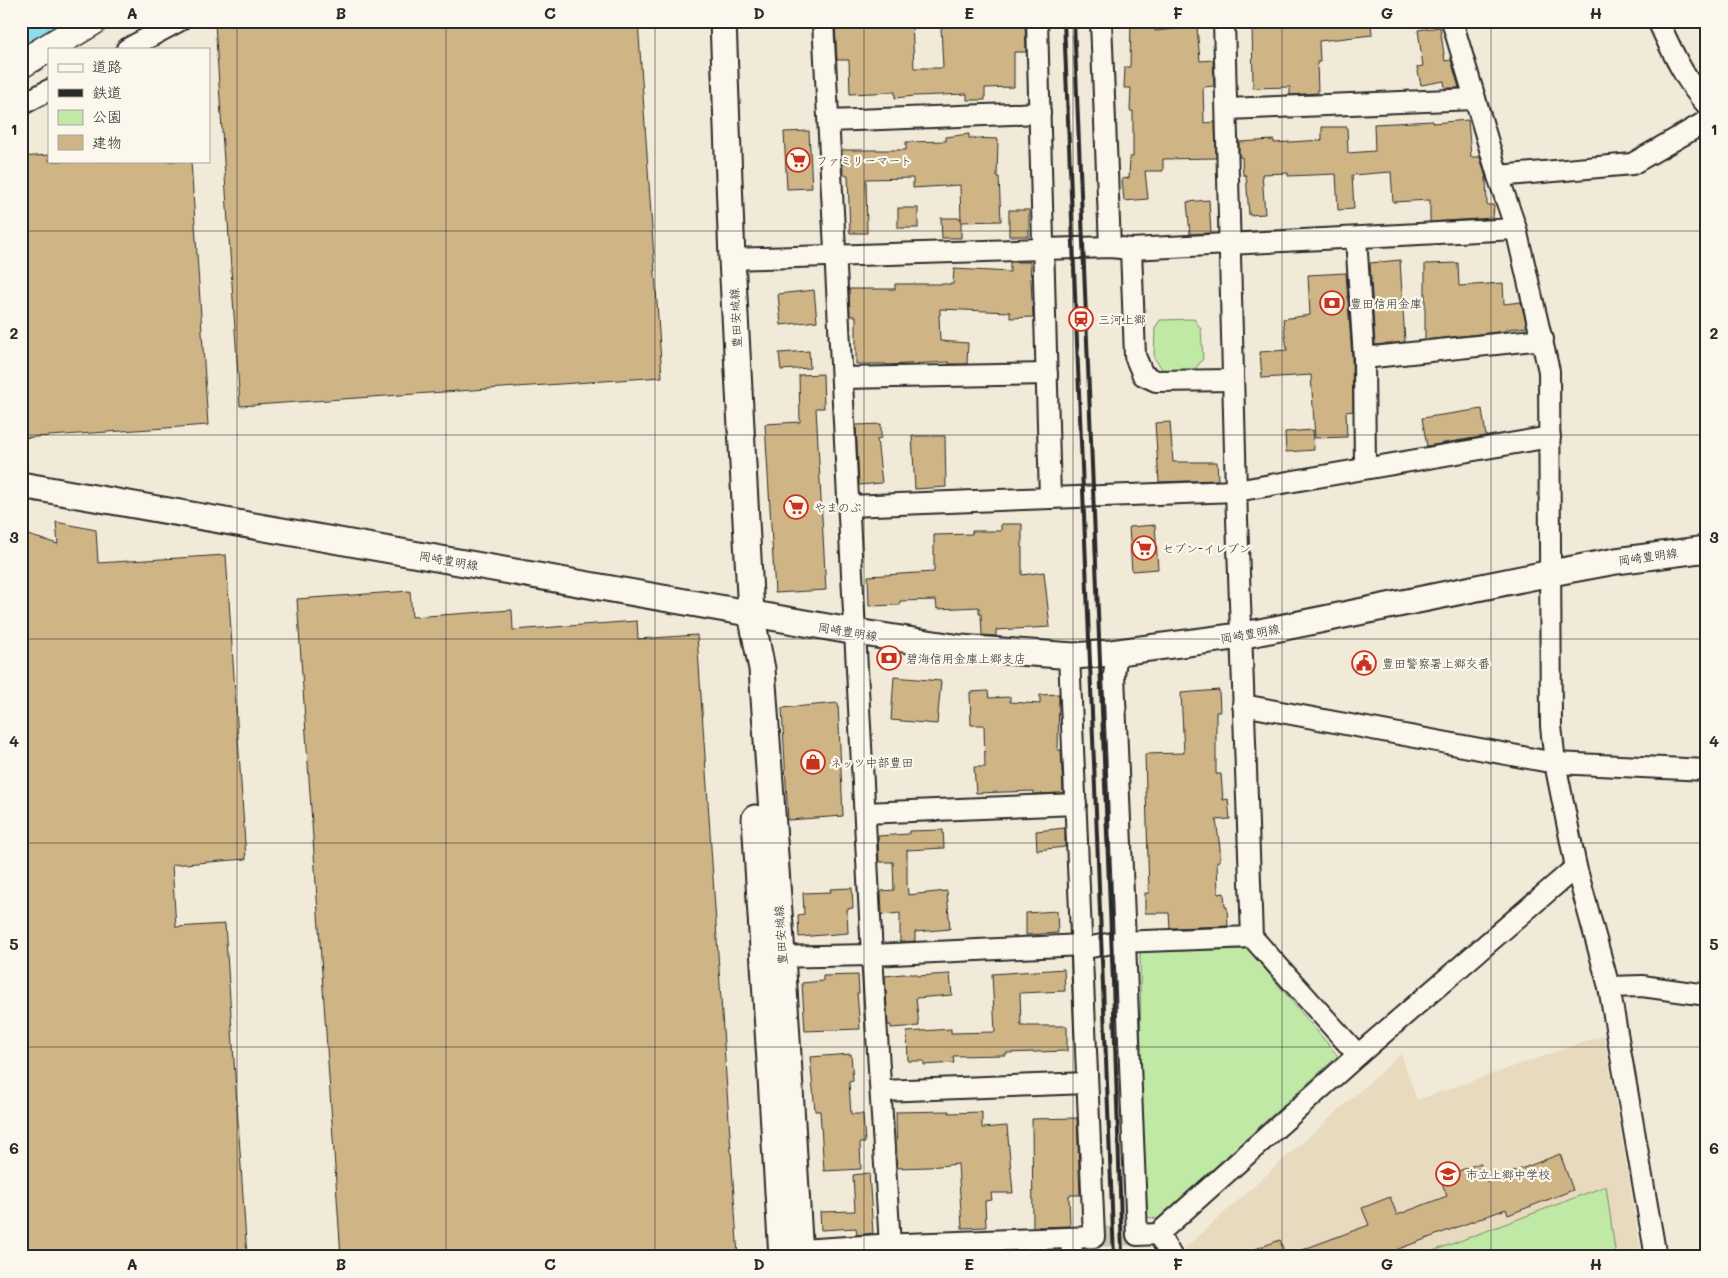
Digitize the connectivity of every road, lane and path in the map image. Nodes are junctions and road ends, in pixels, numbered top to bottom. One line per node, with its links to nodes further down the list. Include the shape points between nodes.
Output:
1 (93, 21): 11 (highway)
2 (179, 21): 10 (street)
3 (723, 21): 28 (main road, 豊田安城線)
4 (823, 21): 18 (street)
5 (1037, 21): 17 (street)
6 (1101, 21): 24 (street)
7 (1224, 21): 16 (street)
8 (1452, 21): 13 (street)
9 (1658, 21): 15 (street, via 1671,49)
10 (129, 48)
11 (21, 64)
12 (48, 91): 14 (street)
13 (1475, 99): 16 (street); 20 (street)
14 (21, 105)
15 (1707, 105)
16 (1227, 109): 23 (street)
17 (1040, 113): 18 (street); 25 (street)
18 (829, 121): 27 (street)
19 (1707, 121): 20 (street, via 1632,164)
20 (1498, 176): 21 (street)
21 (1516, 229): 22 (street); 29 (street)
22 (1356, 238): 23 (street); 30 (street)
23 (1230, 243): 26 (street); 33 (street)
24 (1110, 247): 25 (street); 26 (street)
25 (1044, 248): 27 (street); 31 (street)
26 (1131, 249): 33 (street, via 1135,356 1143,375 1156,380)
27 (836, 256): 28 (street); 32 (street)
28 (732, 259): 42 (main road, 豊田安城線)
29 (1543, 339): 30 (street); 34 (street, via 1549,371)
30 (1364, 358): 35 (street)
31 (1047, 374): 32 (street); 38 (street)
32 (842, 378): 39 (street)
33 (1233, 380): 37 (street)
34 (1550, 437): 35 (street); 41 (street)
35 (1365, 468): 37 (street)
36 (21, 485): 42 (main road, 岡崎豊明線)
37 (1236, 491): 38 (street); 44 (street)
38 (1050, 498): 39 (street)
39 (849, 506): 43 (street)
40 (1707, 549): 41 (main road, 岡崎豊明線)
41 (1551, 573): 44 (main road, 岡崎豊明線); 48 (street, via 1551,726)
42 (751, 614): 43 (main road, 岡崎豊明線); 57 (main road, 豊田安城線, via 746,664)
43 (856, 632): 46 (main road, 岡崎豊明線, via 961,648); 51 (street)
44 (1240, 636): 45 (main road, 岡崎豊明線); 47 (street)
45 (1117, 652): 46 (main road, 岡崎豊明線); 54 (street, via 1114,675)
46 (1069, 656): 50 (street)
47 (1243, 705): 48 (street); 53 (street)
48 (1555, 762): 49 (street); 52 (street)
49 (1707, 770)
50 (1076, 804): 51 (street); 55 (street)
51 (865, 813): 56 (street)
52 (1576, 867): 58 (street); 60 (street)
53 (1252, 937): 54 (street); 60 (street)
54 (1126, 942): 55 (street, via 1091,947); 63 (street, via 1138,1235)
55 (1082, 945): 56 (street); 61 (street)
56 (872, 955): 57 (street); 62 (street)
57 (772, 956): 67 (main road, 豊田安城線)
58 (1609, 987): 59 (street, via 1642,986); 69 (street)
59 (1707, 995)
60 (1358, 1056): 63 (street)
61 (1088, 1082): 62 (street); 65 (street, via 1094,1237)
62 (882, 1091): 64 (street)
63 (1158, 1234): 68 (street)
64 (890, 1245): 66 (street); 67 (street)
65 (1072, 1247): 66 (street)
66 (936, 1250)
67 (791, 1254)
68 (1172, 1257)
69 (1656, 1257)

